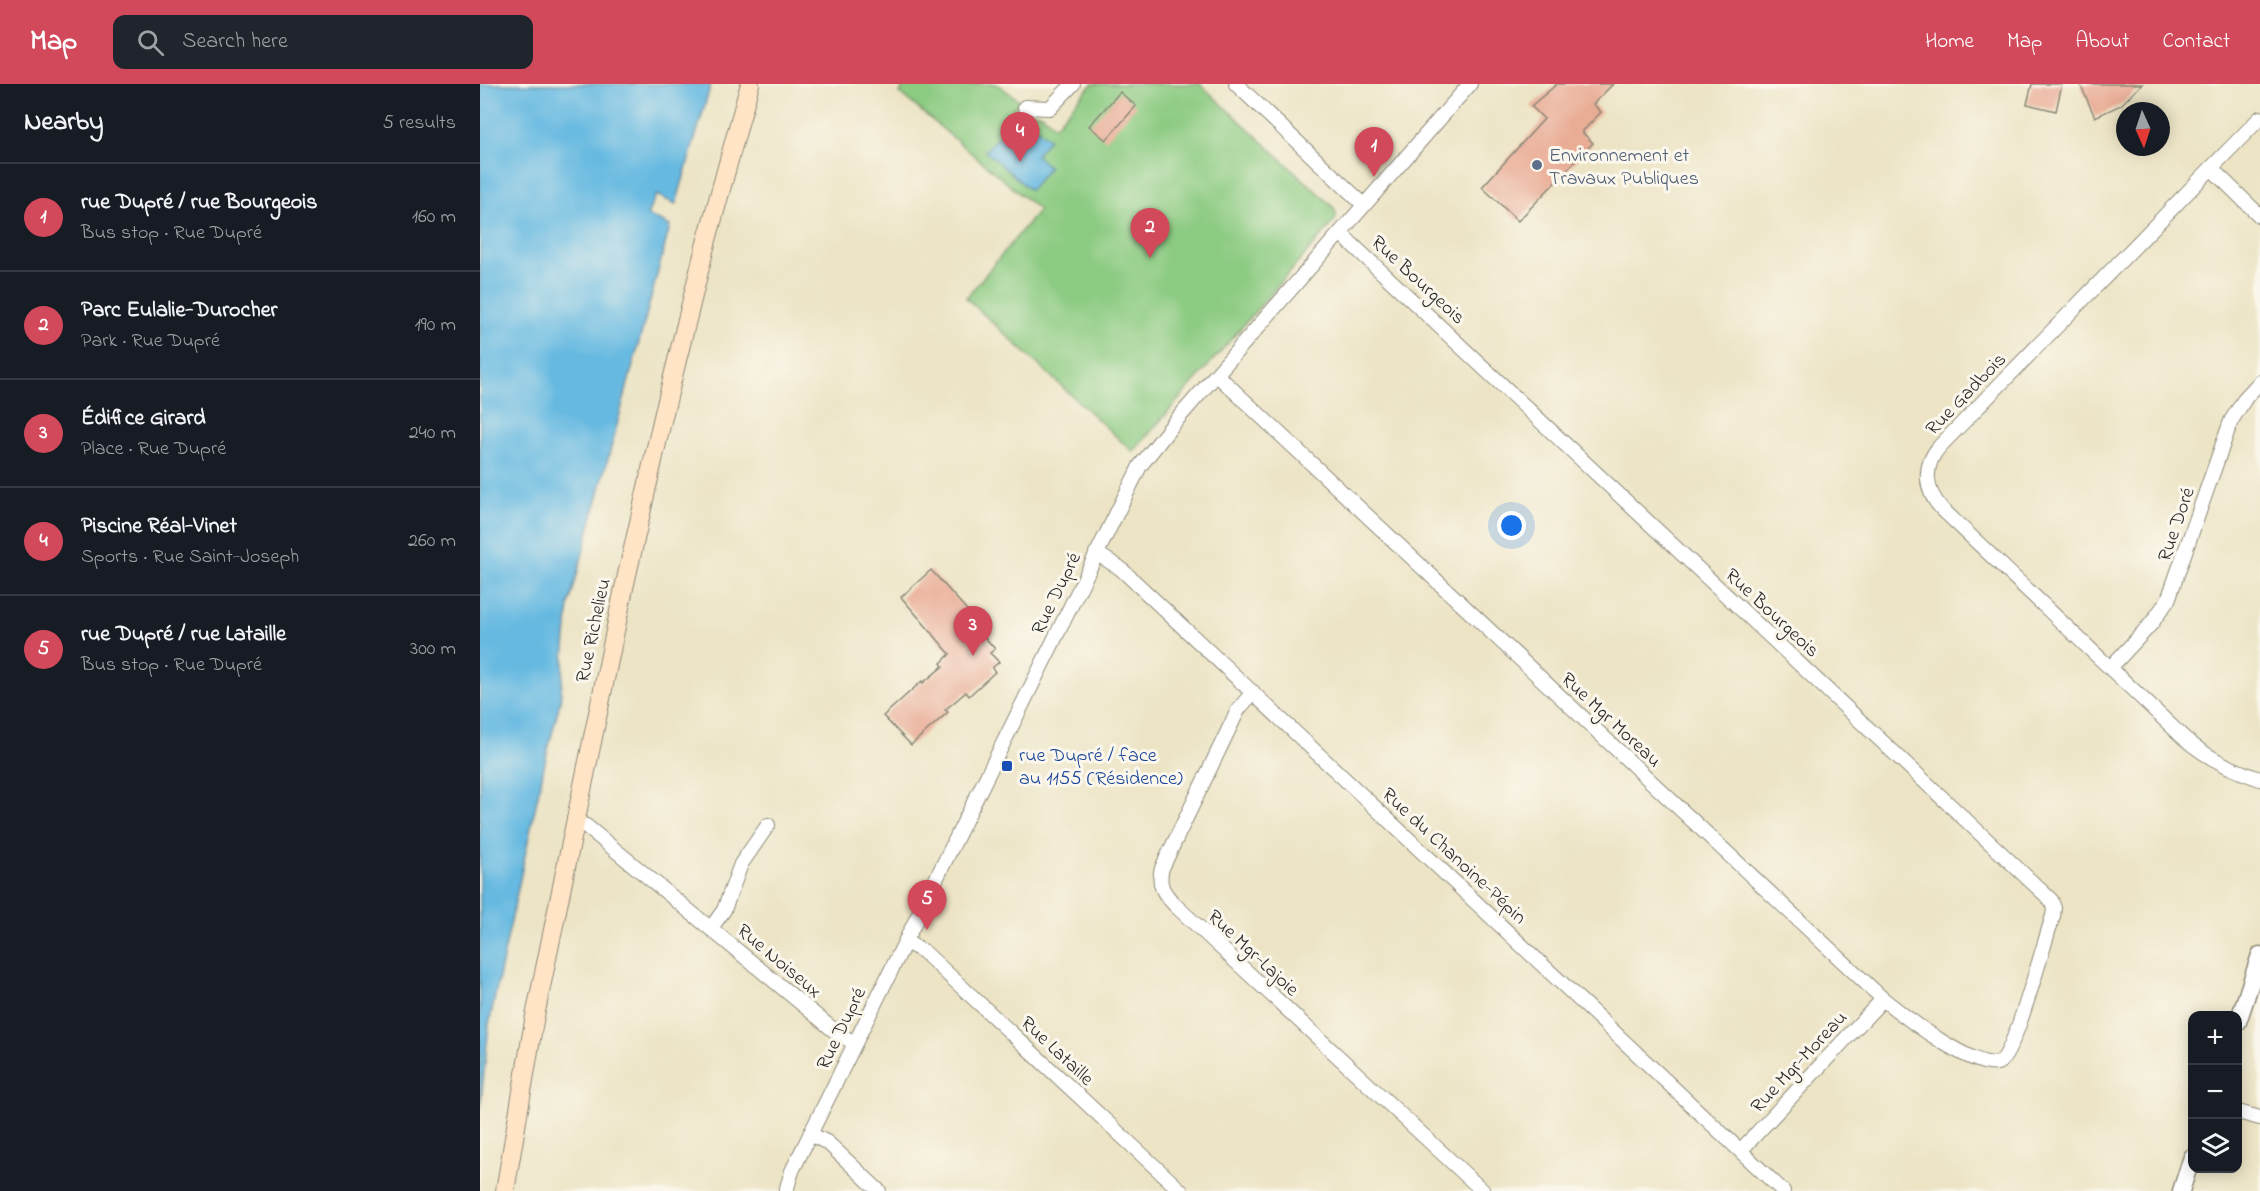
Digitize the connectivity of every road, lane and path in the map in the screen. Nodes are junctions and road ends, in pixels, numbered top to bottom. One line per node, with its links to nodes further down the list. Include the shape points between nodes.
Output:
1 (750, 84): 17 (main road, Rue Richelieu, via 662,421)
2 (1073, 84): 5 (street, via 1050,108)
3 (1236, 84): 8 (street)
4 (1470, 84): 8 (street, Rue Dupré)
5 (1025, 107)
6 (2260, 118): 7 (street, Rue Gadbois)
7 (2211, 168): 9 (street); 14 (street, Rue Gadbois, via 1940,446 1928,468 1928,486 1936,503)
8 (1364, 205): 10 (street, Rue Dupré)
9 (2260, 216)
10 (1340, 232): 11 (street, Rue Dupré); 25 (street, Rue Bourgeois, via 2050,900 2053,916 2028,996 2008,1052)
11 (1217, 375): 13 (street, Rue Dupré, via 1140,466); 22 (street, Rue Mgr Moreau)
12 (2260, 382): 14 (street, Rue Doré, via 2231,421 2168,600)
13 (1096, 553): 15 (street, Rue du Chanoine-Pépin, via 1120,568); 20 (street, Rue Dupré)
14 (2110, 668): 16 (street, Rue Gadbois, via 2193,746 2222,765)
15 (1253, 692): 29 (street, Rue du Chanoine-Pépin); 35 (street, Rue Mgr-Lajoie, via 1238,710 1162,868 1163,891)
16 (2260, 779)
17 (575, 822): 19 (street, Rue Noiseux, via 586,826); 31 (main road, Rue Richelieu, via 534,1021)
18 (768, 825): 19 (street, Rue Noiseux, via 741,864 724,910)
19 (711, 928): 24 (street, Rue Noiseux)
20 (905, 942): 24 (street, Rue Dupré); 34 (street, Rue Lataille, via 922,951)
21 (2260, 955): 23 (street)
22 (1883, 999): 25 (street, Rue Mgr Moreau, via 1951,1047 1985,1064); 29 (street, Rue Mgr-Moreau)
23 (2242, 1011)
24 (854, 1043): 28 (street, Rue Dupré)
25 (1998, 1063)
26 (2242, 1113): 27 (street)
27 (2260, 1118)
28 (810, 1134): 32 (street, Rue Dupré); 33 (street, via 828,1143)
29 (1741, 1150): 36 (street, Rue du Chanoine-Pépin)
30 (2188, 1171): 37 (street)
31 (506, 1191)
32 (786, 1191)
33 (879, 1191)
34 (1181, 1191)
35 (1483, 1191)
36 (1783, 1191)
37 (2181, 1191)

